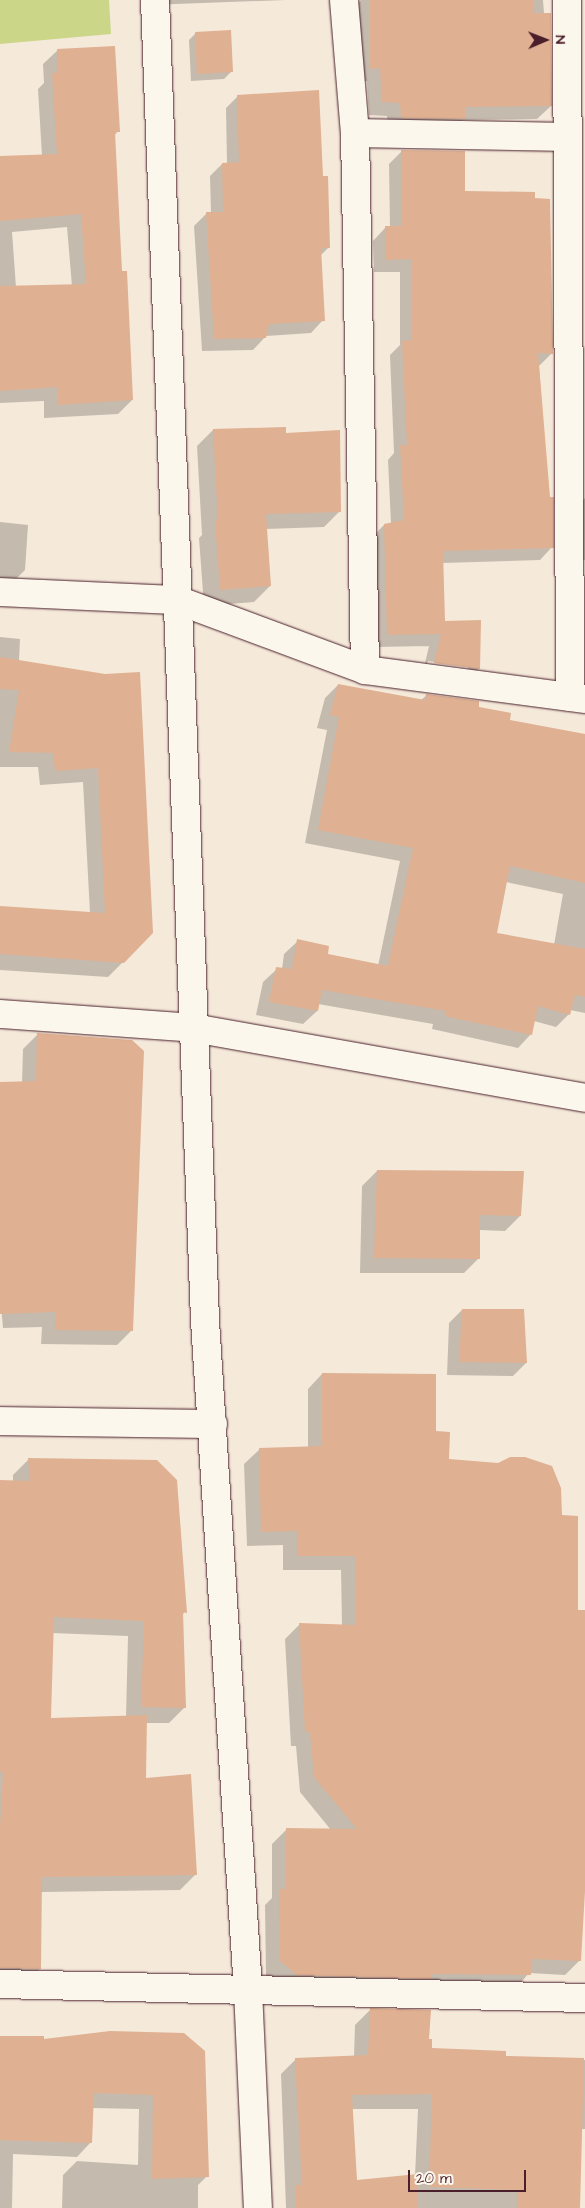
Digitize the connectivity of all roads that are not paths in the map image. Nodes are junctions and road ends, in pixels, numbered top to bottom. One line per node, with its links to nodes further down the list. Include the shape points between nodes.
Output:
1 (154, 0): 7 (street)
2 (344, 0): 4 (street)
3 (567, 0): 5 (street)
4 (355, 133): 5 (street); 8 (street)
5 (568, 137): 9 (street)
6 (0, 592): 7 (street)
7 (177, 600): 8 (street); 11 (street)
8 (365, 670): 9 (street)
9 (578, 698)
10 (0, 1014): 11 (street)
11 (193, 1028): 12 (street); 14 (street)
12 (585, 1098)
13 (0, 1421): 14 (street)
14 (212, 1424): 16 (street)
15 (0, 1984): 16 (street)
16 (248, 1990): 17 (street); 18 (street)
17 (585, 1998)
18 (258, 2208)

